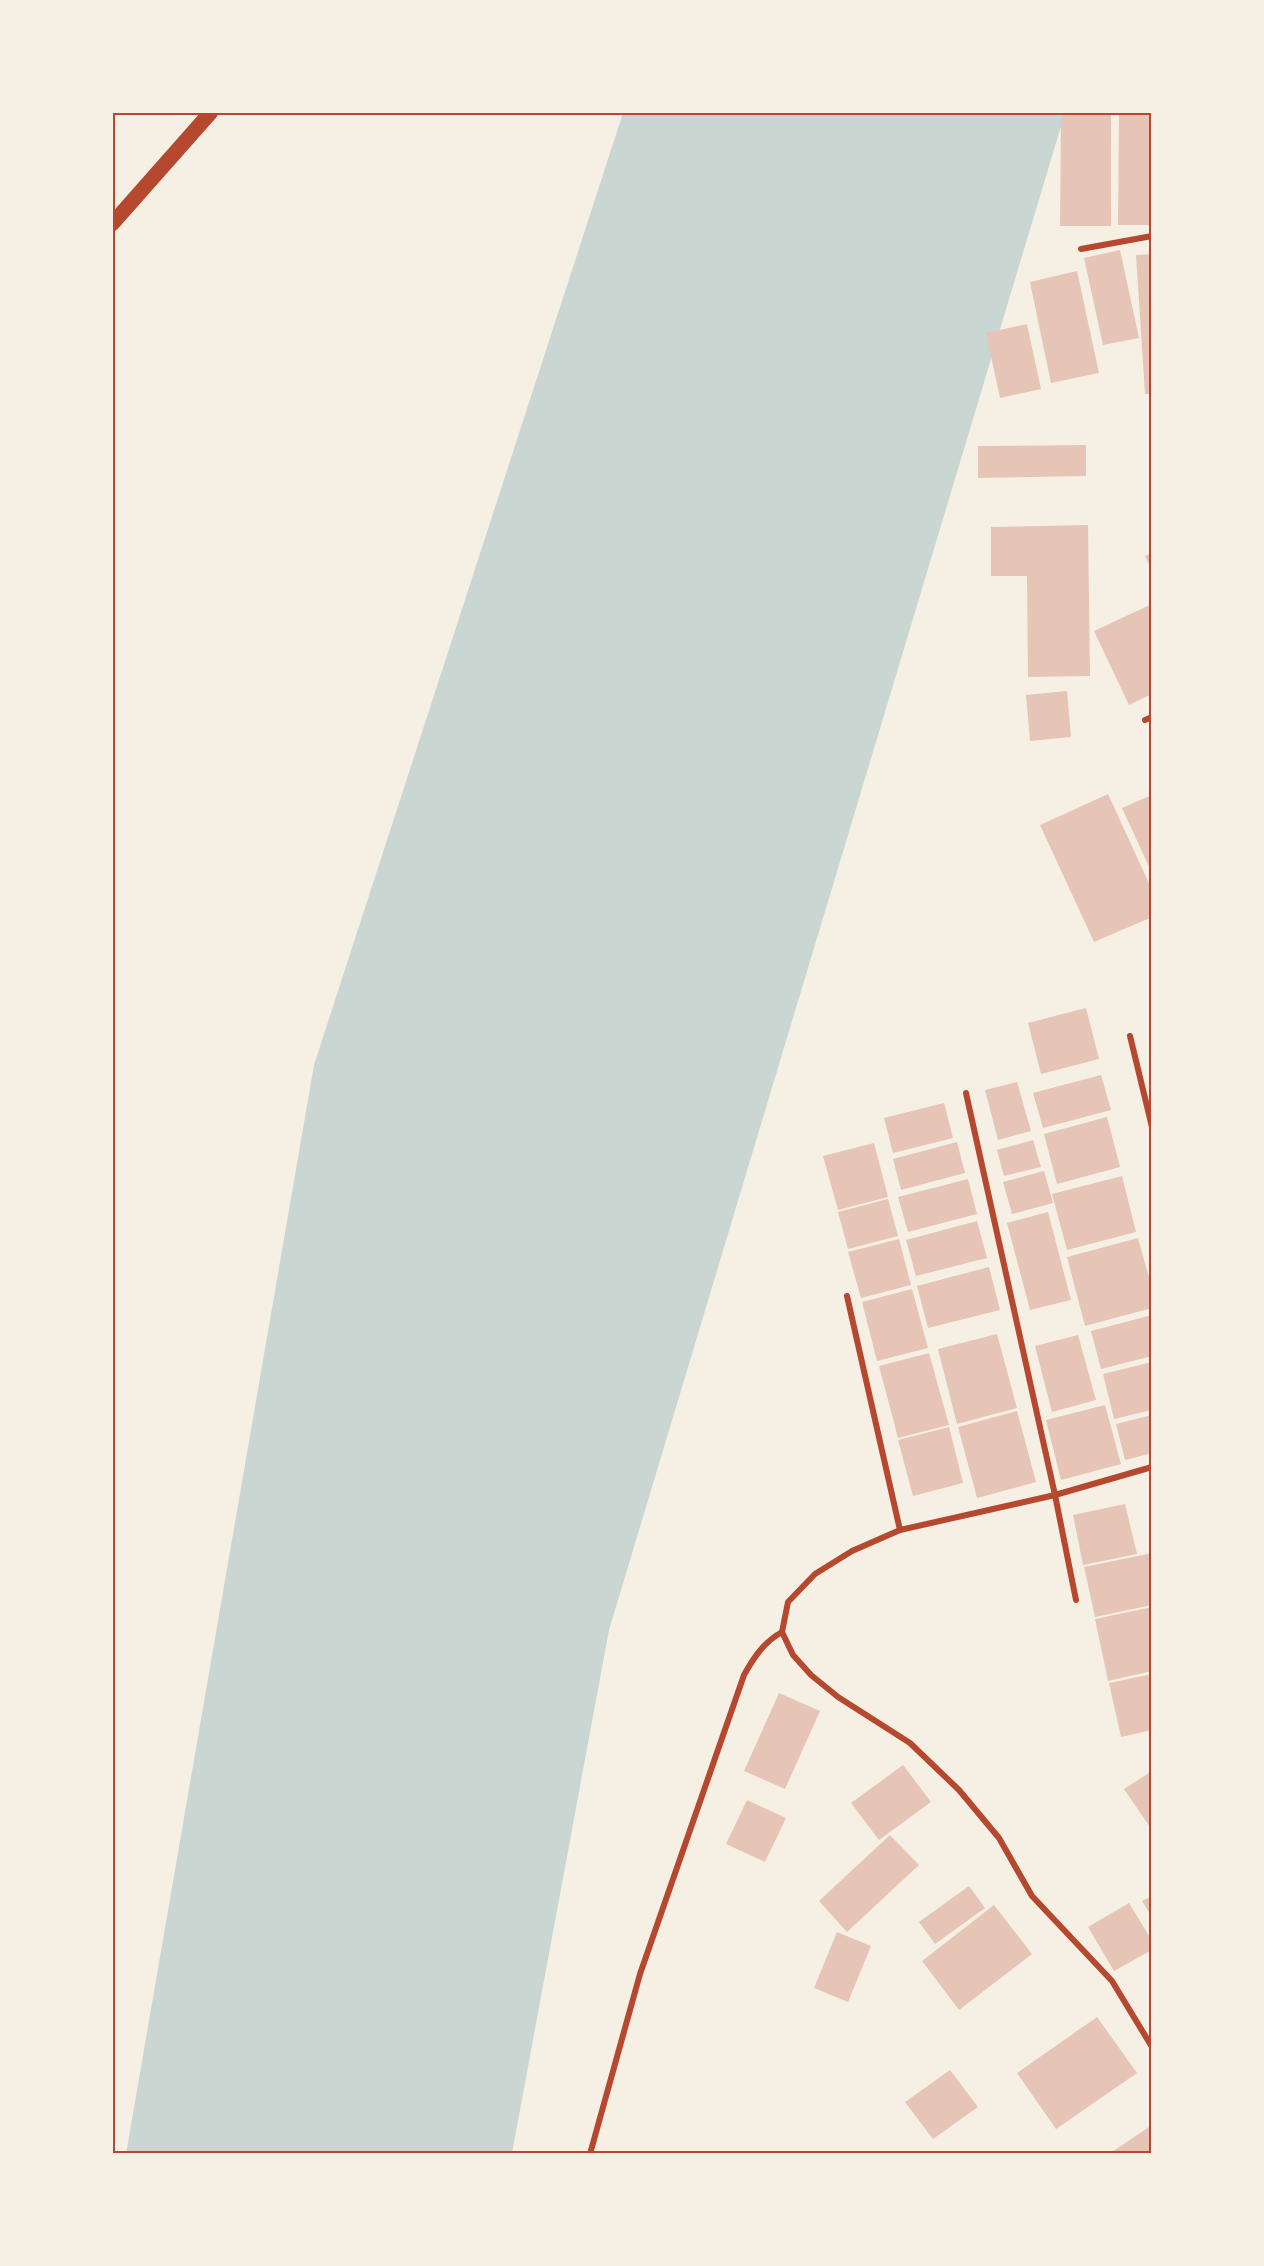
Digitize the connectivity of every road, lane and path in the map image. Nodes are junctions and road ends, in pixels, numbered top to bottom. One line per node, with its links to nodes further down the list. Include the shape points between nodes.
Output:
1 (211, 112): 2 (main road)
2 (112, 224)
3 (1152, 236): 4 (street)
4 (1081, 249)
5 (1130, 1036): 7 (street)
6 (966, 1094): 10 (street)
7 (1152, 1127)
8 (847, 1296): 11 (street)
9 (1152, 1467): 10 (street)
10 (1055, 1495): 11 (street); 12 (street)
11 (900, 1530): 13 (street, via 852,1551 816,1574 788,1602)
12 (1076, 1600)
13 (782, 1632): 14 (street, via 793,1655 811,1675 910,1743 959,1790 999,1838 1032,1896 1112,1981); 15 (street, via 768,1640 744,1675 640,1974)
14 (1152, 2047)
15 (590, 2154)

